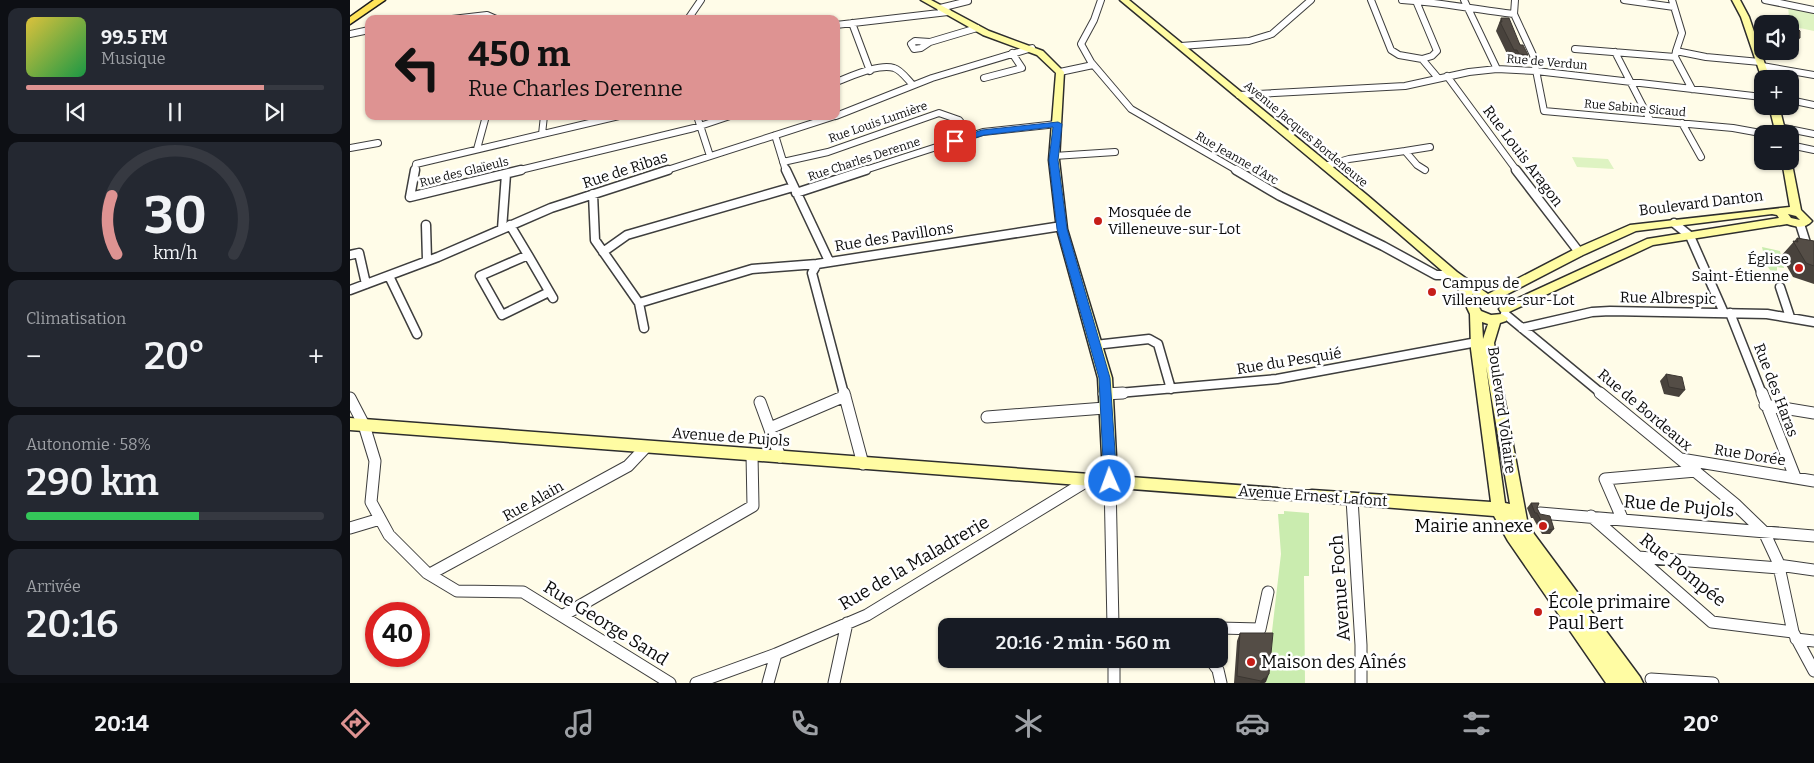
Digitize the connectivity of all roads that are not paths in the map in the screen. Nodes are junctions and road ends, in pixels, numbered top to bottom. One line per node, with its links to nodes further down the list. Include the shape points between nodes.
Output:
1 (380, 0): 26 (main road)
2 (701, 0): 25 (street)
3 (925, 0): 22 (main road)
4 (1101, 0): 41 (street, Rue Jeanne d'Arc, via 1081,44)
5 (1124, 0): 20 (main road, Avenue Jacques Bordeneuve)
6 (1129, 0): 20 (main road, Avenue Jacques Bordeneuve)
7 (1311, 0): 33 (street, via 1272,34 1249,41)
8 (1371, 0): 39 (street, via 1390,50)
9 (1402, 0): 16 (street)
10 (1464, 0): 21 (street)
11 (1515, 0): 24 (street)
12 (1624, 0): 19 (street)
13 (1672, 0): 19 (street)
14 (1736, 0): 40 (main road)
15 (1765, 0): 23 (street)
16 (1416, 1): 17 (street); 39 (street, via 1437,51)
17 (1436, 1): 21 (street)
18 (968, 2): 22 (street)
19 (1674, 7): 38 (street, via 1682,33)
20 (1135, 9): 33 (main road, Avenue Jacques Bordeneuve)
21 (1467, 9): 24 (street); 42 (street)
22 (944, 10): 27 (street); 29 (main road)
23 (1814, 10)
24 (1514, 14): 45 (street, via 1533,55)
25 (691, 15)
26 (350, 21)
27 (852, 24): 28 (street); 44 (street)
28 (840, 25)
29 (977, 28): 32 (street); 34 (main road)
30 (365, 31): 31 (street)
31 (350, 34)
32 (930, 42)
33 (1181, 46): 56 (main road, Avenue Jacques Bordeneuve)
34 (1032, 48): 37 (street, Rue de Ribas); 46 (main road)
35 (1575, 49): 36 (street)
36 (1615, 52): 38 (street); 52 (street)
37 (1012, 53): 49 (street, via 1022,68); 53 (street, Rue de Ribas)
38 (1675, 54): 40 (street); 55 (street)
39 (1422, 59): 50 (street)
40 (1761, 64): 43 (main road); 48 (street)
41 (1093, 65): 46 (street); 115 (street, Rue Jeanne d'Arc, via 1131,109 1280,196 1436,275)
42 (1497, 69): 45 (street, Rue de Verdun); 47 (street, Rue de Verdun)
43 (1763, 70)
44 (870, 71): 51 (street); 53 (street, via 896,69)
45 (1536, 71): 52 (street, Rue de Verdun); 67 (street, Rue Sabine Sicaud, via 1544,111)
46 (1060, 72): 69 (main road)
47 (1447, 76): 50 (street, Rue de Verdun); 105 (street, Rue Louis Aragon)
48 (1814, 76)
49 (984, 78)
50 (1438, 78): 54 (street, Rue de Verdun)
51 (840, 81)
52 (1630, 82): 55 (street, Rue de Verdun); 67 (street)
53 (912, 84): 60 (street, Rue de Ribas)
54 (1405, 86): 56 (street, Rue de Verdun)
55 (1692, 89): 57 (street, Rue de Verdun)
56 (1240, 95): 89 (main road, Avenue Jacques Bordeneuve)
57 (1754, 96)
58 (1799, 102): 59 (street)
59 (1814, 104)
60 (840, 114)
61 (485, 120): 81 (street)
62 (544, 120): 73 (street)
63 (602, 120): 73 (street, Rue des Glaïeuls)
64 (698, 120): 70 (street)
65 (718, 120): 70 (street)
66 (823, 120): 75 (street, Rue de Ribas)
67 (1650, 120): 68 (street, Rue Sabine Sicaud)
68 (1682, 123): 71 (street, Rue Sabine Sicaud); 87 (street)
69 (1058, 124): 76 (street, Rue Charles Derenne, via 982,132); 86 (main road)
70 (700, 126): 85 (street); 92 (street, Rue des Glaïeuls)
71 (1754, 132)
72 (1799, 132): 74 (street)
73 (542, 134): 81 (street, Rue des Glaïeuls)
74 (1814, 134)
75 (774, 135): 85 (street, Rue de Ribas); 88 (street)
76 (972, 136): 88 (street, Rue Louis Lumière, via 955,116 939,113 828,152); 93 (street, Rue Charles Derenne)
77 (378, 143): 80 (street)
78 (1430, 147): 83 (street)
79 (1799, 147): 82 (street)
80 (350, 148)
81 (477, 149): 92 (street, Rue des Glaïeuls, via 416,164 410,197)
82 (1814, 150)
83 (1404, 151): 89 (street, via 1348,159); 90 (street)
84 (1115, 152): 86 (street)
85 (710, 156): 94 (street, Rue de Ribas)
86 (1054, 156): 100 (main road)
87 (1701, 156)
88 (783, 162): 93 (street)
89 (1326, 166): 115 (main road, Avenue Jacques Bordeneuve)
90 (1425, 170)
91 (1789, 170): 95 (main road)
92 (506, 174): 101 (street)
93 (794, 190): 104 (street, Rue Charles Derenne, via 627,235); 110 (street)
94 (593, 194): 101 (street, Rue de Ribas); 104 (street, via 596,240)
95 (1796, 212): 96 (main road, via 1790,210); 97 (main road)
96 (1785, 216): 97 (main road); 98 (main road, Boulevard Danton, via 1772,211); 102 (main road, Boulevard Danton)
97 (1807, 221): 112 (street)
98 (1674, 223): 102 (street, Rue des Haras); 103 (main road, Boulevard Danton, via 1634,228)
99 (426, 225): 109 (street)
100 (1062, 226): 110 (street, Rue des Pavillons); 132 (main road)
101 (506, 227): 107 (street); 109 (street, Rue de Ribas)
102 (1690, 236): 108 (main road, Boulevard Danton, via 1651,242); 124 (street, Rue des Haras)
103 (1595, 245): 105 (main road, Boulevard Danton); 108 (main road)
104 (603, 252): 122 (street)
105 (1579, 252): 113 (main road); 117 (main road, Boulevard Danton)
106 (350, 255): 116 (street, via 359,253)
107 (528, 255): 107 (street, via 551,295 502,315 480,276)
108 (1615, 259): 113 (main road, Boulevard Danton)
109 (427, 260): 114 (street, Rue de Ribas)
110 (828, 260): 111 (street, Rue des Pavillons)
111 (817, 264): 122 (street, via 752,269); 135 (street, Rue des Pavillons, via 812,273)
112 (1814, 266)
113 (1597, 267): 121 (main road, Boulevard Danton)
114 (389, 276): 116 (street, Rue de Ribas); 130 (street)
115 (1456, 277): 120 (main road, Avenue Jacques Bordeneuve); 123 (main road)
116 (366, 284): 119 (street, Rue de Ribas)
117 (1511, 287): 120 (main road, Boulevard Danton); 121 (main road)
118 (1780, 287): 126 (street)
119 (350, 290)
120 (1487, 297): 123 (main road, Boulevard Danton, via 1475,298); 125 (main road, Avenue Jacques Bordeneuve, via 1499,302)
121 (1526, 299): 125 (main road, Boulevard Danton)
122 (639, 303): 128 (street)
123 (1474, 308): 125 (main road, via 1485,318); 131 (main road, Boulevard Voltaire)
124 (1727, 313): 126 (street, Rue Albrespic); 129 (street, Rue Albrespic, via 1601,311); 138 (street, Rue des Haras)
125 (1502, 314): 129 (street, Rue de Bordeaux); 158 (main road, Boulevard Voltaire, via 1488,343)
126 (1790, 317): 127 (street, Rue Albrespic)
127 (1814, 322)
128 (644, 328)
129 (1522, 328): 147 (street, Rue de Bordeaux)
130 (417, 334)
131 (1477, 342): 133 (street, Rue du Pesquié, via 1276,379); 157 (main road, Boulevard Voltaire)
132 (1095, 345): 133 (street, via 1149,340 1158,344); 134 (main road, via 1104,378)
133 (1171, 389): 134 (street, Rue du Pesquié)
134 (1104, 394): 139 (main road)
135 (845, 396): 143 (street); 148 (street, Rue des Pavillons)
136 (350, 398): 142 (street, Rue George Sand)
137 (760, 402): 143 (street)
138 (1765, 405): 140 (street); 150 (street, Rue des Haras)
139 (1105, 408): 141 (street); 152 (main road)
140 (1814, 413)
141 (987, 417)
142 (357, 425): 144 (main road, Avenue de Pujols); 161 (street, Rue George Sand, via 375,460 371,502)
143 (770, 428): 146 (street)
144 (646, 447): 145 (main road, Avenue de Pujols); 168 (street, Rue Alain, via 628,466)
145 (752, 455): 146 (main road, Avenue de Pujols); 170 (street, via 753,506)
146 (780, 457): 148 (main road, Avenue de Pujols)
147 (1681, 459): 149 (street, Rue de Bordeaux); 150 (street, Rue Dorée)
148 (863, 464): 151 (main road, Avenue de Pujols)
149 (1696, 471): 160 (street, via 1605,479); 163 (street, Rue de Bordeaux)
150 (1794, 478): 153 (street, Rue Dorée)
151 (1087, 481): 152 (main road, Avenue de Pujols); 172 (street, Rue de la Maladrerie, via 868,615)
152 (1110, 481): 154 (main road, Avenue Ernest Lafont); 171 (street)
153 (1814, 481)
154 (1277, 494): 155 (street, Avenue Ernest Lafont)
155 (1312, 496): 156 (main road, Avenue Ernest Lafont)
156 (1352, 499): 157 (main road, Avenue Ernest Lafont); 181 (street, Avenue Foch)
157 (1499, 510): 158 (main road, Avenue Ernest Lafont); 188 (main road, via 1513,536)
158 (1528, 512): 159 (street, Rue de Pujols); 189 (main road, Boulevard Voltaire, via 1529,538)
159 (1591, 516): 160 (street, Rue de Pujols); 165 (street, Rue Pompée)
160 (1622, 518): 163 (street, Rue de Pujols)
161 (380, 519): 162 (street); 168 (street, Rue George Sand, via 389,535)
162 (350, 528)
163 (1764, 532): 164 (street, Rue de Pujols); 166 (street)
164 (1814, 536)
165 (1638, 557): 166 (street); 174 (street, Rue Pompée, via 1712,622)
166 (1779, 567): 167 (street); 174 (street)
167 (1814, 570)
168 (430, 574): 170 (street, Rue George Sand, via 457,591 523,592)
169 (1268, 592): 173 (street, via 1260,630)
170 (562, 616): 182 (street, Rue George Sand)
171 (1113, 618)
172 (847, 623): 176 (street, Rue de la Maladrerie); 185 (street)
173 (1228, 628)
174 (1794, 635): 175 (street, Rue Pompée); 179 (street)
175 (1814, 641)
176 (776, 654): 183 (street, Rue de la Maladrerie); 184 (street)
177 (1114, 668): 186 (street)
178 (1217, 668): 187 (street)
179 (1814, 671)
180 (1651, 679): 190 (street)
181 (1364, 680)
182 (670, 683)
183 (696, 683)
184 (768, 683)
185 (834, 683)
186 (1114, 683)
187 (1220, 683)
188 (1616, 683)
189 (1634, 683)
190 (1713, 683)

